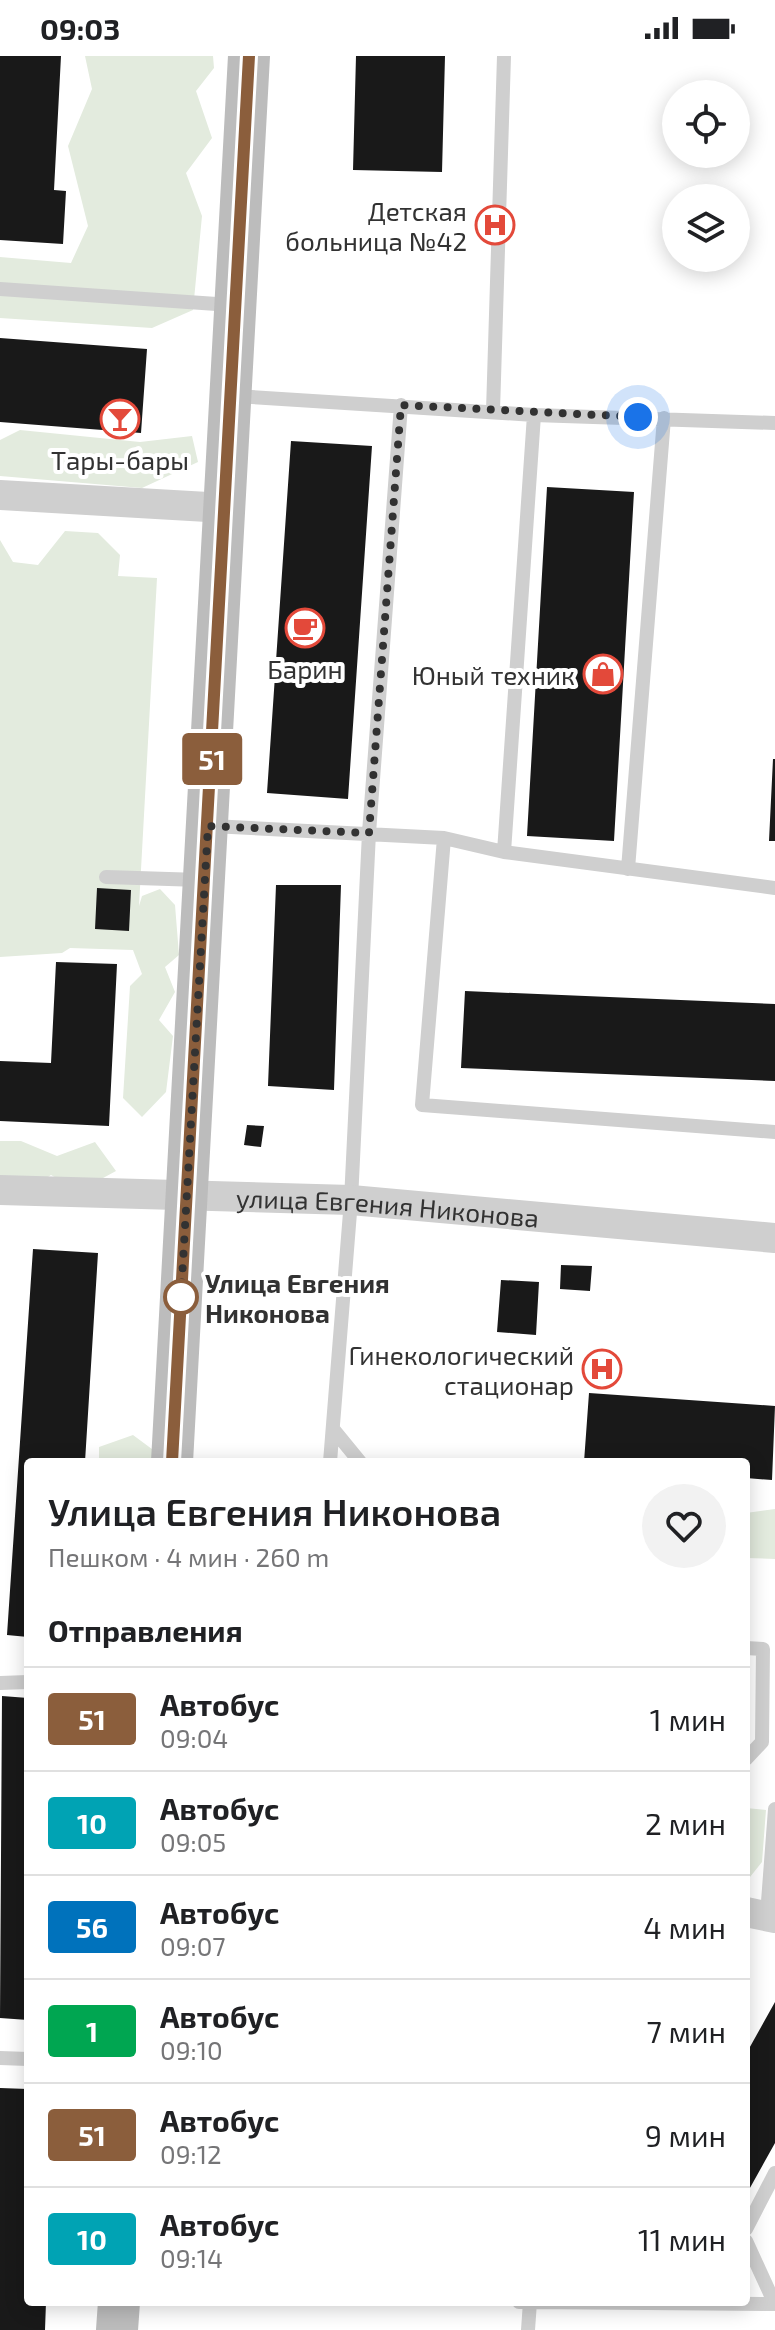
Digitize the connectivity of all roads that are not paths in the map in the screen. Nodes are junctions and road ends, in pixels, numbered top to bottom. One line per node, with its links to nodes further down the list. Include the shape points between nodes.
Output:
1 (249, 56): 4 (street)
2 (504, 56): 7 (lane)
3 (0, 289): 4 (lane)
4 (237, 305): 5 (street)
5 (233, 396): 6 (lane); 12 (street)
6 (401, 405): 7 (lane); 14 (lane)
7 (493, 411): 8 (lane)
8 (534, 415): 9 (lane); 16 (lane)
9 (664, 418): 10 (lane); 17 (lane)
10 (775, 423)
11 (0, 495): 12 (street)
12 (225, 508): 13 (street)
13 (208, 826): 14 (lane); 19 (street)
14 (369, 833): 15 (lane); 24 (lane)
15 (444, 838): 16 (lane); 21 (lane, via 422,1105)
16 (504, 852): 17 (lane)
17 (628, 869): 20 (lane)
18 (106, 877): 19 (lane)
19 (205, 880): 23 (street)
20 (775, 888)
21 (775, 1132)
22 (0, 1190): 23 (street, улица Евгения Никонова)
23 (186, 1193): 24 (street, улица Евгения Никонова); 27 (street)
24 (351, 1200): 25 (street, улица Евгения Никонова); 26 (lane)
25 (775, 1238)
26 (333, 1429): 28 (lane); 29 (lane)
27 (172, 1458)
28 (330, 1458)
29 (357, 1458)
30 (750, 1648): 33 (lane, via 763,1649 762,1742)
31 (24, 1682): 32 (lane)
32 (0, 1683)
33 (750, 1755)
34 (775, 1809): 35 (lane)
35 (763, 1915)
36 (0, 2058): 37 (lane)
37 (24, 2059)
38 (775, 2173): 39 (lane)
39 (750, 2221)
40 (750, 2250): 42 (lane)
41 (750, 2303): 42 (lane)
42 (774, 2303)
43 (119, 2306): 45 (street)
44 (530, 2306): 46 (lane)
45 (117, 2330)
46 (528, 2330)

